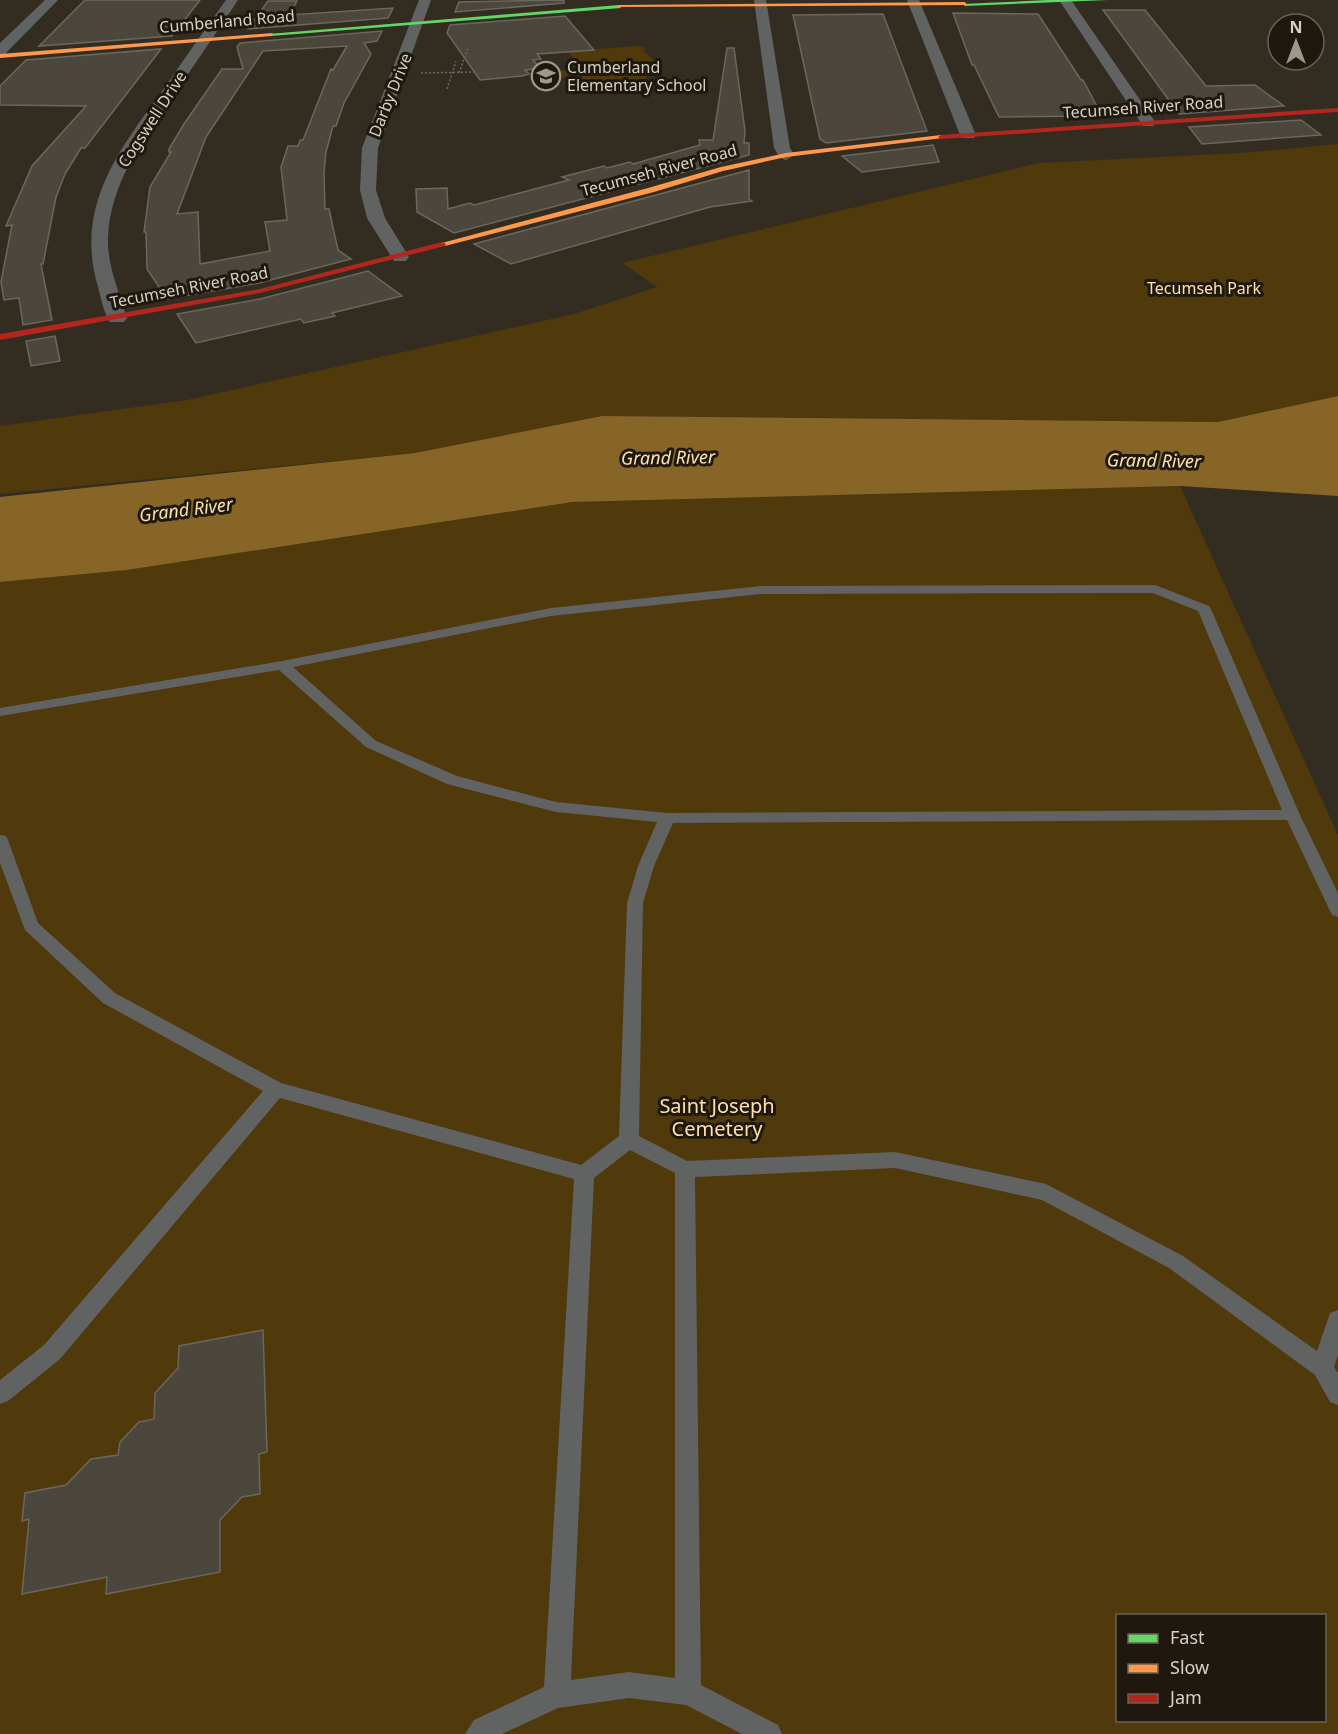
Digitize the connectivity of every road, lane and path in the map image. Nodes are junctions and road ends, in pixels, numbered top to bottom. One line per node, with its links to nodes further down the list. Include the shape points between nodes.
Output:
1 (52, 0): 12 (street)
2 (232, 0): 10 (street, Cogswell Drive)
3 (425, 0): 9 (street, Darby Drive)
4 (1105, 0): 5 (street, Cumberland Road)
5 (1066, 1): 7 (street, Cumberland Road); 21 (street)
6 (761, 2): 7 (street, Cumberland Road); 8 (street, Cumberland Road); 23 (street)
7 (914, 2): 22 (street)
8 (595, 4): 9 (street, Cumberland Road)
9 (419, 22): 10 (street, Cumberland Road); 16 (street, Darby Drive)
10 (205, 40): 13 (street, Cumberland Road); 25 (street, Cogswell Drive, via 135,139 101,217 103,269)
11 (468, 48): 18 (path)
12 (0, 51)
13 (0, 56)
14 (456, 61): 17 (path)
15 (475, 72): 18 (path)
16 (399, 74): 17 (path); 24 (street, Darby Drive, via 375,128 368,189 376,218)
17 (451, 74): 18 (path); 19 (path)
18 (459, 74)
19 (447, 89)
20 (1338, 110): 21 (street, Tecumseh River Road)
21 (1148, 123): 22 (street, Tecumseh River Road)
22 (968, 135): 23 (street, Tecumseh River Road)
23 (786, 155): 24 (street, Tecumseh River Road, via 721,169)
24 (400, 257): 25 (street, Tecumseh River Road, via 260,291)
25 (117, 318): 26 (street, Tecumseh River Road)
26 (0, 337)
27 (282, 665): 28 (lane); 29 (lane, via 551,612 761,590 1155,589 1204,609); 30 (lane, via 371,744 452,780 555,807)
28 (0, 712)
29 (1293, 815): 30 (lane); 32 (lane)
30 (667, 818): 34 (lane, via 634,903)
31 (0, 840): 33 (lane, via 31,926 109,998)
32 (1338, 911)
33 (276, 1089): 36 (lane); 39 (lane, via 52,1352)
34 (629, 1140): 35 (lane); 36 (lane)
35 (685, 1169): 38 (lane, via 895,1160 1046,1192 1176,1262); 41 (lane)
36 (584, 1174): 42 (lane)
37 (1338, 1320): 38 (lane)
38 (1323, 1368): 40 (lane)
39 (0, 1394)
40 (1338, 1395)
41 (688, 1692): 42 (lane, via 629,1685); 44 (lane)
42 (557, 1695): 43 (lane)
43 (478, 1734)
44 (769, 1734)

